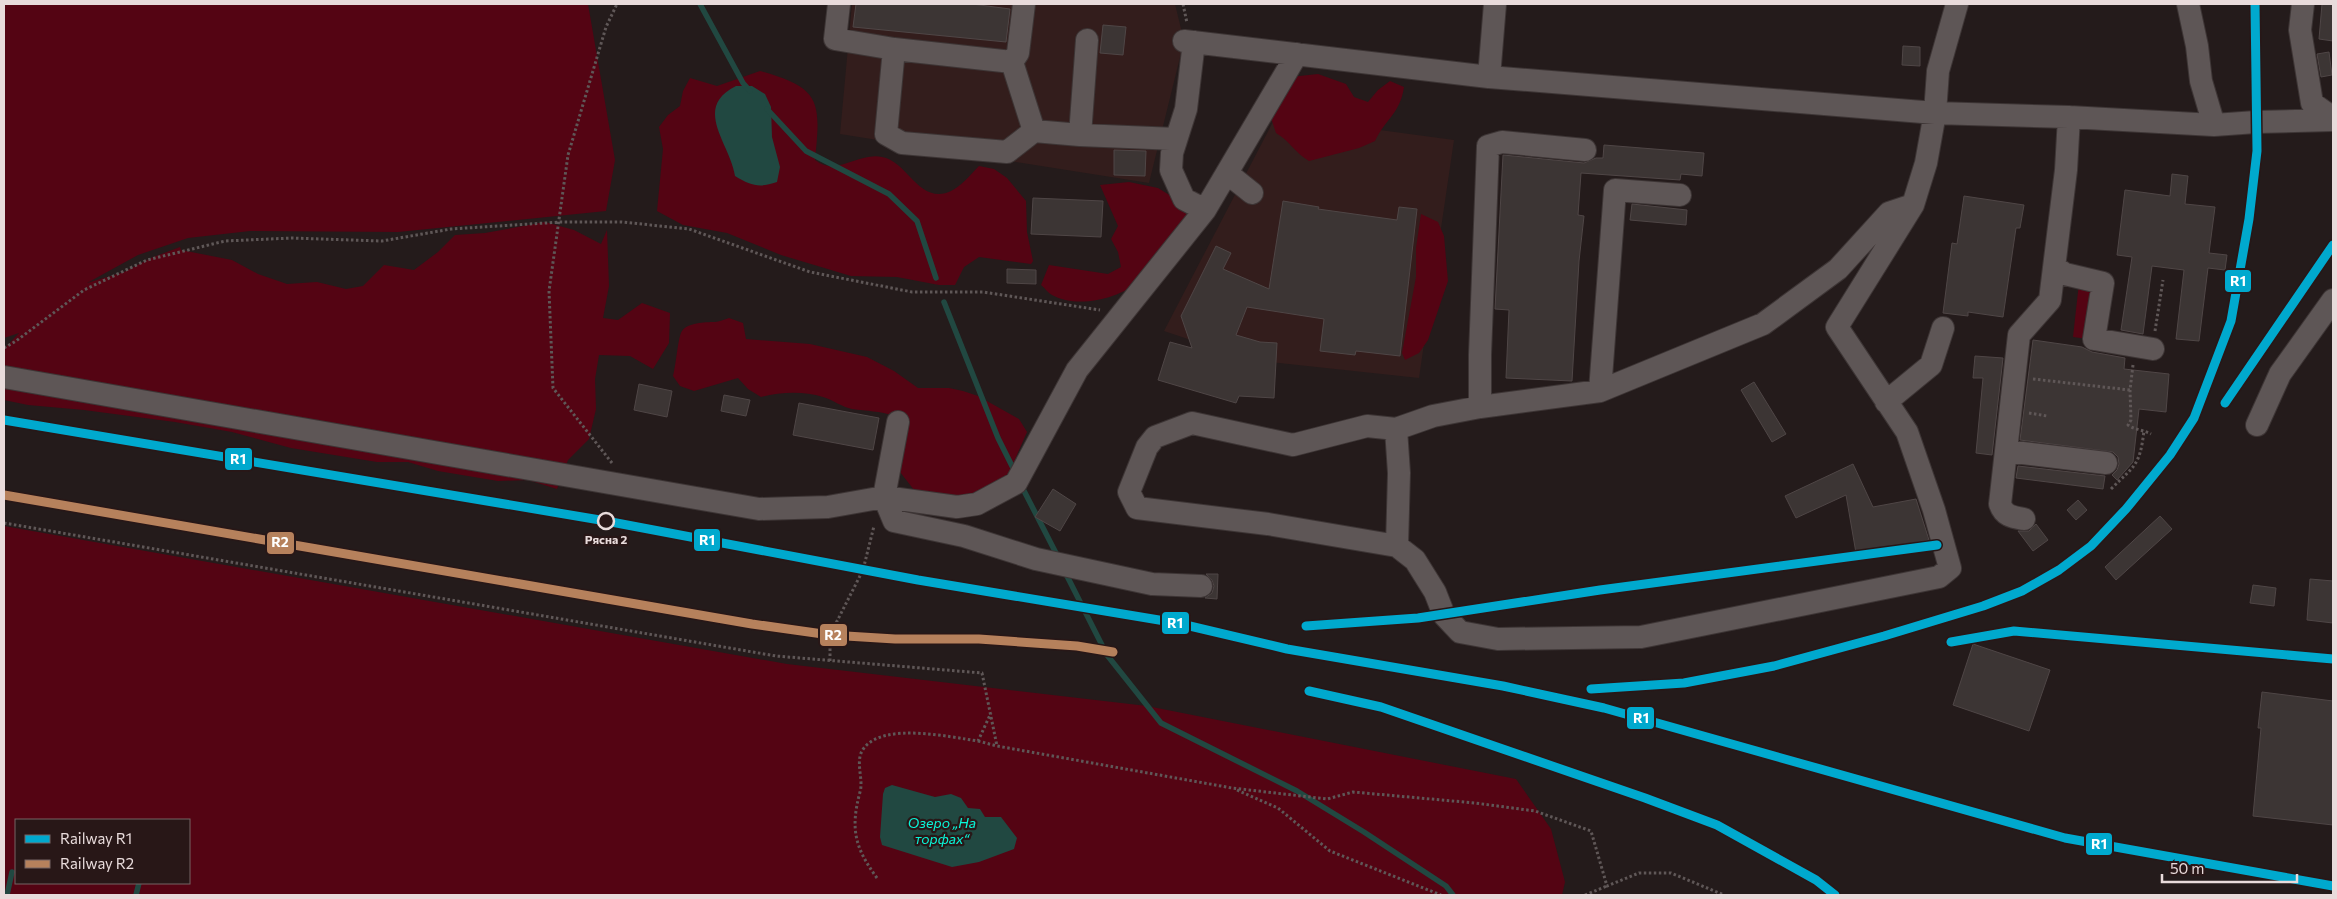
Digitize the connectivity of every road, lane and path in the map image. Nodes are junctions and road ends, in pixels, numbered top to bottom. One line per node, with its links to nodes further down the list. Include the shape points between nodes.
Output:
1 (617, 4): 46 (path, via 606,27 568,155 549,291 552,388 615,466)
2 (839, 4): 9 (lane, via 835,39)
3 (1024, 4): 11 (lane, via 1018,53)
4 (1495, 4): 12 (lane)
5 (1957, 4): 13 (lane, via 1938,71)
6 (2188, 4): 16 (lane, via 2201,81)
7 (2303, 4): 15 (lane, via 2300,30 2312,103)
8 (1087, 40): 18 (lane)
9 (894, 50): 11 (lane); 17 (lane, via 886,134 902,143 1007,152)
10 (1298, 54): 12 (lane); 19 (lane, via 1189,42 1186,109); 21 (lane)
11 (1012, 62): 17 (lane)
12 (1489, 77): 13 (lane)
13 (1935, 113): 14 (lane); 24 (lane, via 1926,163)
14 (2069, 117): 16 (lane); 26 (lane)
15 (2333, 119): 16 (lane)
16 (2214, 125)
17 (1034, 131): 18 (lane)
18 (1080, 135): 19 (lane)
19 (1176, 138): 25 (lane, via 1171,170 1184,199)
20 (1585, 150): 38 (lane, via 1502,142 1488,146)
21 (1227, 173): 22 (lane); 25 (lane)
22 (1252, 193)
23 (1680, 195): 36 (lane, via 1615,190)
24 (1913, 205): 36 (lane, via 1889,213 1838,269 1763,324); 37 (lane, via 1837,327)
25 (1205, 210): 29 (lane)
26 (2055, 267): 32 (lane, via 2065,274 2103,282 2094,339); 34 (lane, via 2050,300 2019,335)
27 (2162, 280): 32 (path)
28 (2333, 300): 40 (lane, via 2280,374)
29 (1123, 311): 31 (path, via 983,292 912,292 810,272 690,229 622,222 561,222 451,229 382,241 292,238 225,241 147,260 120,272 84,290); 48 (lane, via 1077,370 1016,482 977,504 957,508)
30 (1943, 328): 37 (lane, via 1931,365)
31 (4, 348)
32 (2144, 348): 35 (path)
33 (4, 377): 46 (lane)
34 (2015, 377): 35 (path); 44 (lane)
35 (2130, 390): 42 (path, via 2131,420 2128,425)
36 (1600, 391): 38 (lane)
37 (1886, 402): 51 (lane, via 1907,432 1934,510 1950,568 1939,577 1641,637 1498,639 1460,632 1444,614 1415,560)
38 (1480, 407): 41 (lane, via 1433,416)
39 (898, 422): 48 (lane)
40 (2257, 425)
41 (1396, 429): 51 (lane, via 1399,473); 51 (lane, via 1367,426 1293,445 1192,423 1155,437 1147,447 1130,492 1137,508 1268,524)
42 (2144, 430): 43 (path); 47 (path, via 2138,462)
43 (2151, 434)
44 (2006, 451): 45 (lane); 49 (lane, via 2000,504 2002,511 2010,517)
45 (2106, 463)
46 (614, 485): 48 (lane, via 759,509 828,507)
47 (2111, 489)
48 (884, 497): 52 (lane, via 894,521 964,536 1036,559 1152,584); 53 (path, via 863,570 830,635)
49 (2024, 519)
50 (4, 523): 53 (path, via 776,656)
51 (1397, 546)
52 (1201, 586)
53 (830, 660): 54 (path, via 982,674)
54 (991, 714): 55 (path); 56 (path)
55 (978, 740): 56 (path); 58 (path, via 900,734 880,736 863,748 859,759 863,784 856,806 855,829 858,848)
56 (997, 746): 57 (path)
57 (1232, 788): 59 (path, via 1327,799 1353,792 1535,811 1591,831); 60 (path, via 1278,808 1330,851)
58 (877, 878)
59 (1606, 886): 61 (path); 62 (path, via 1638,874 1671,873)
60 (1441, 895)
61 (1585, 895)
62 (1724, 895)

